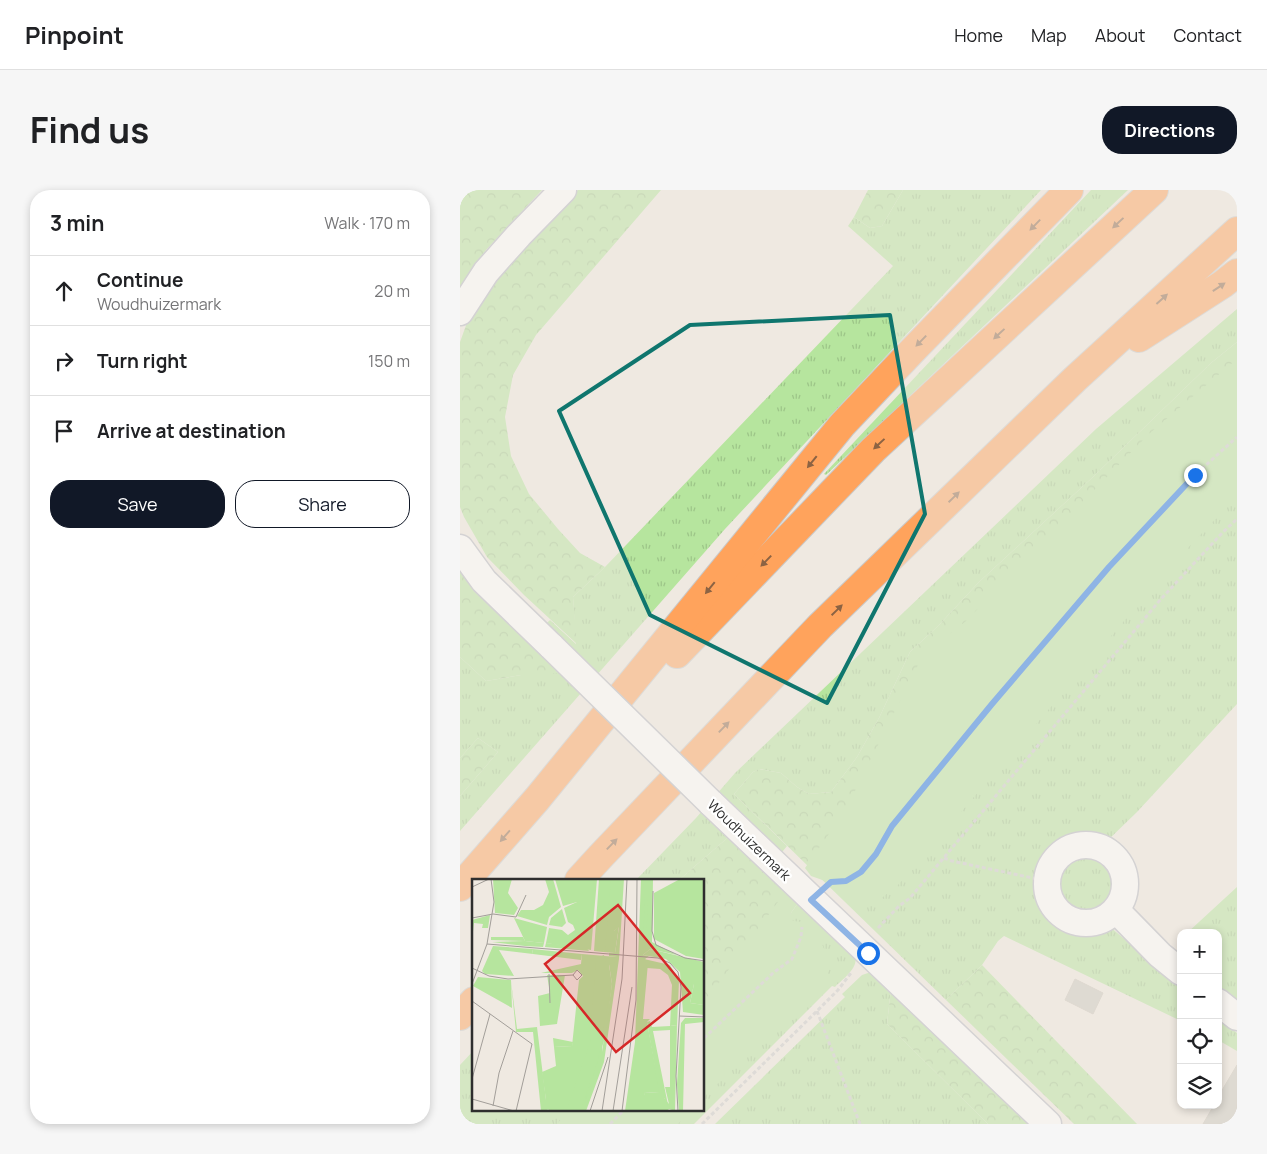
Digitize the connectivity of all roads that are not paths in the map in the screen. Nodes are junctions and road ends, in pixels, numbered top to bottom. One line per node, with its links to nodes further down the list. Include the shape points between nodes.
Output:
1 (563, 190): 6 (street, via 486,272)
2 (1069, 190): 9 (highway, one-way to 9, via 842,426)
3 (1154, 190): 9 (highway, one-way to 9, via 873,450)
4 (1237, 232): 7 (highway, one-way to 4)
5 (1237, 273): 7 (highway, one-way to 5)
6 (460, 312)
7 (1075, 379): 10 (highway, one-way to 7, via 820,626)
8 (460, 548): 18 (street, Woudhuizermark, bridge, via 484,581 811,900)
9 (537, 799): 11 (highway, one-way to 11)
10 (580, 879)
11 (460, 887)
12 (1116, 910): 12 (street, via 1104,920 1090,924 1072,921 1062,915 1051,901 1047,889 1048,874 1055,860 1068,849 1082,845 1098,847 1111,854 1122,868 1126,881 1124,896); 13 (street)
13 (1177, 969)
14 (472, 1003): 16 (highway)
15 (1222, 1005): 17 (street)
16 (460, 1016)
17 (1237, 1017)
18 (1048, 1124)

